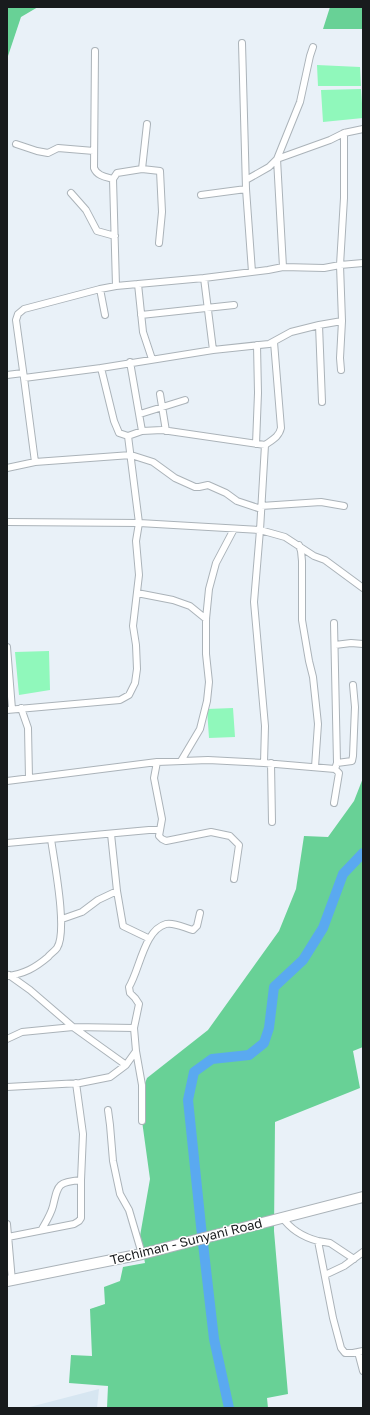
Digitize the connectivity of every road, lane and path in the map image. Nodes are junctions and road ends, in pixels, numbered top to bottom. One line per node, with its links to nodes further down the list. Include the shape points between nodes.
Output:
1 (242, 43): 12 (street)
2 (313, 47): 9 (street, via 300,102)
3 (95, 51): 8 (street)
4 (147, 124): 10 (street)
5 (363, 129): 6 (street)
6 (344, 133): 9 (street); 19 (street)
7 (16, 144): 8 (street, via 48,153 58,148)
8 (94, 151): 11 (street, via 96,172)
9 (277, 158): 12 (street, via 269,167); 20 (street)
10 (142, 169): 11 (street, via 117,174); 17 (street, via 158,170 161,174 162,212)
11 (113, 179): 16 (street)
12 (246, 180): 13 (street)
13 (246, 189): 15 (street); 21 (street)
14 (70, 193): 16 (street, via 86,210 97,231)
15 (201, 194)
16 (115, 236): 24 (street)
17 (159, 243)
18 (363, 263): 19 (street)
19 (340, 265): 20 (street, via 317,268); 30 (street)
20 (283, 267): 21 (street)
21 (252, 272): 22 (street)
22 (204, 278): 23 (street); 27 (street)
23 (138, 284): 24 (street); 29 (street)
24 (116, 286): 25 (street)
25 (100, 289): 28 (street); 40 (street, via 24,309 18,314 16,320)
26 (234, 305): 27 (street)
27 (208, 308): 29 (street); 34 (street)
28 (105, 315)
29 (141, 315): 35 (street, via 143,332)
30 (342, 321): 31 (street); 38 (street)
31 (319, 325): 32 (street, via 284,334); 43 (street)
32 (274, 342): 33 (street); 50 (street, via 281,428 280,434)
33 (257, 345): 34 (street); 49 (street)
34 (213, 350): 35 (street)
35 (152, 359): 36 (street)
36 (130, 362): 37 (street); 45 (street)
37 (101, 368): 40 (street); 48 (street, via 114,421 119,433)
38 (341, 370)
39 (7, 375): 40 (street)
40 (23, 375): 52 (street)
41 (160, 394): 44 (street)
42 (185, 400): 44 (street)
43 (322, 402)
44 (162, 407): 45 (street); 47 (street)
45 (140, 414): 46 (street)
46 (142, 431): 47 (street); 48 (street)
47 (166, 431): 49 (street)
48 (128, 436): 51 (street)
49 (256, 444): 50 (street)
50 (265, 445): 55 (street)
51 (131, 455): 52 (street); 55 (street, via 153,462 175,478 195,487 208,485 237,501); 57 (street)
52 (35, 462): 53 (street)
53 (7, 468)
54 (344, 506): 55 (street, via 321,502)
55 (261, 508): 59 (street)
56 (7, 522): 57 (street)
57 (139, 523): 58 (street); 62 (street, via 136,541 139,575)
58 (234, 529): 59 (street); 63 (street, via 216,563 209,589)
59 (260, 530): 60 (street, via 285,536); 73 (street, via 254,602)
60 (298, 545): 61 (street, via 325,560); 75 (street, via 302,561 302,620 313,677 318,724)
61 (363, 588)
62 (137, 594): 63 (street, via 173,600 190,606); 69 (street, via 133,626 137,669 135,683 129,696 120,700)
63 (206, 619): 71 (street, via 209,682 207,701 200,729)
64 (334, 622): 66 (street)
65 (363, 644): 66 (street)
66 (335, 645): 74 (street)
67 (7, 649): 70 (street)
68 (353, 685): 74 (street, via 355,707 352,761)
69 (21, 708): 70 (street); 76 (street, via 28,728)
70 (9, 709)
71 (181, 761): 72 (street); 73 (street)
72 (157, 762): 76 (street); 80 (street, via 154,778 162,819)
73 (268, 763): 75 (street); 79 (street)
74 (336, 766): 75 (street); 78 (street, via 339,773)
75 (316, 767)
76 (29, 778): 77 (street)
77 (7, 781)
78 (334, 803)
79 (272, 822)
80 (160, 830): 81 (street); 84 (street, via 159,836 166,841 211,832 230,836 239,845)
81 (111, 834): 82 (street); 85 (street)
82 (51, 839): 83 (street); 87 (street)
83 (7, 843)
84 (234, 879)
85 (117, 892): 87 (street, via 98,900 82,912); 88 (street, via 123,926)
86 (200, 914): 88 (street, via 197,926 193,930 166,924 157,928)
87 (62, 918): 89 (street, via 57,948 38,966)
88 (148, 938): 93 (street, via 129,987 130,994 139,1004)
89 (24, 972): 90 (street); 91 (street)
90 (8, 976): 91 (street)
91 (20, 984): 92 (street)
92 (72, 1027): 93 (street); 94 (street, via 22,1032); 96 (street)
93 (134, 1028): 95 (street)
94 (7, 1039)
95 (136, 1051): 96 (street); 100 (street, via 142,1085)
96 (126, 1065): 97 (street, via 110,1077)
97 (76, 1083): 98 (street); 101 (street, via 84,1134)
98 (7, 1087)
99 (108, 1110): 109 (street, via 113,1161 120,1194 129,1210)
100 (142, 1122)
101 (81, 1180): 105 (street, via 67,1181 58,1188); 105 (street, via 82,1213 79,1221)
102 (363, 1197): 103 (main road, Techiman - Sunyani Road)
103 (282, 1217): 107 (street, via 296,1232); 109 (main road, Techiman - Sunyani Road)
104 (7, 1224): 106 (street)
105 (42, 1230): 106 (street)
106 (8, 1237): 112 (street)
107 (318, 1241): 110 (street, via 330,1242); 111 (street)
108 (363, 1252): 110 (street)
109 (142, 1254): 112 (main road, Techiman - Sunyani Road)
110 (354, 1259): 111 (street)
111 (325, 1276): 113 (street, via 341,1348 345,1353)
112 (10, 1281)
113 (361, 1352): 114 (street)
114 (363, 1371)

